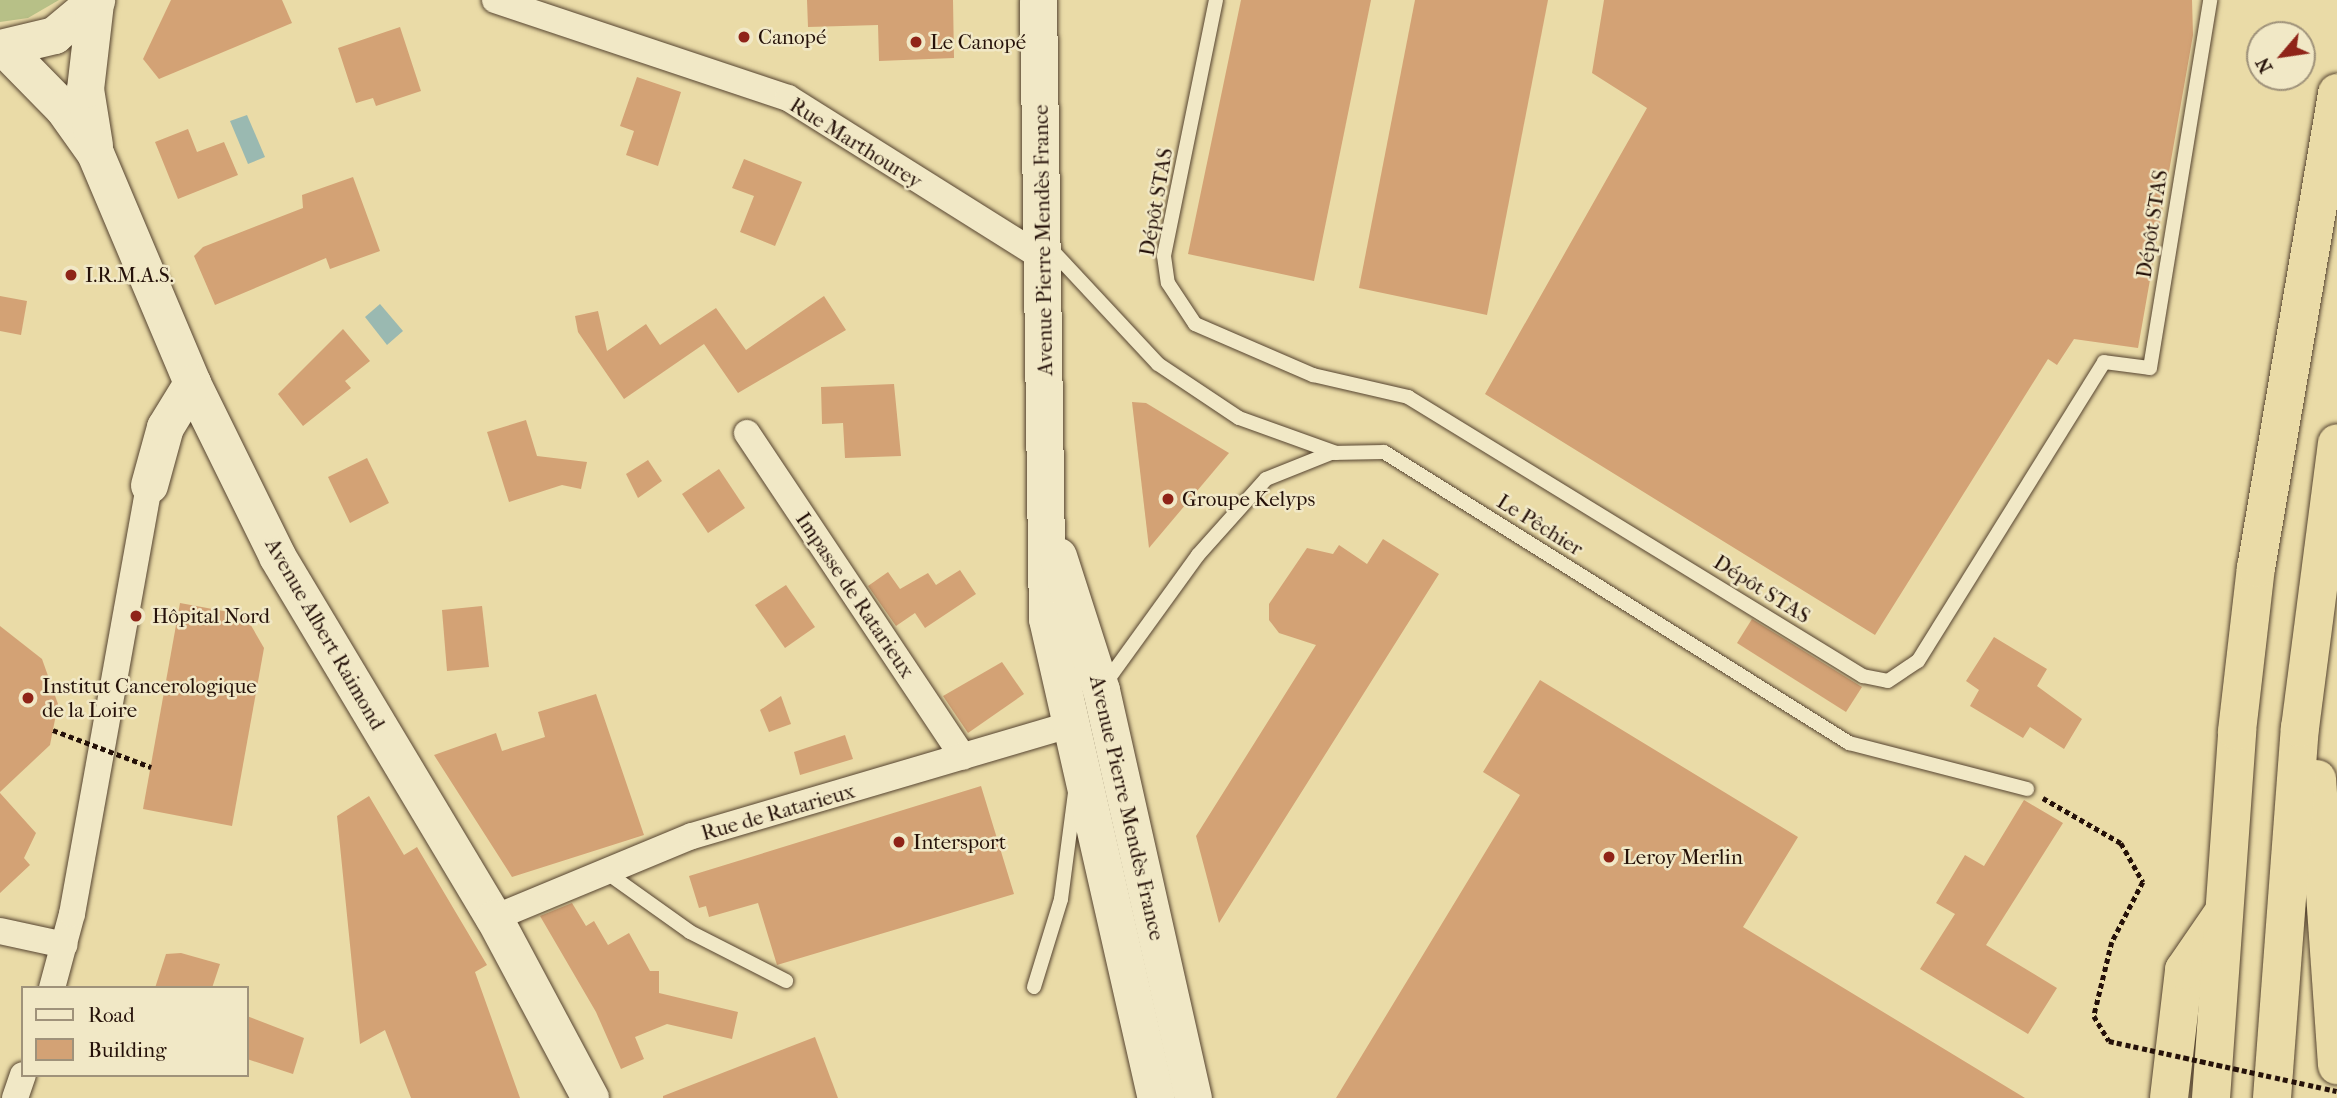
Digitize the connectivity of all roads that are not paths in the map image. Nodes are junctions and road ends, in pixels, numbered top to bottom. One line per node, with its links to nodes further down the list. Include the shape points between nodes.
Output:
1 (495, 0): 9 (street, Rue Marthourey, via 788,98)
2 (1038, 0): 9 (main road, Avenue Pierre Mendès France)
3 (1216, 0): 4 (lane, Dépôt STAS, via 1164,256 1168,283 1195,324 1313,375 1408,397 1863,676 1888,681 1918,661 2105,362 2150,368)
4 (2210, 0)
5 (95, 1): 6 (main road, via 54,35); 8 (main road, Avenue Albert Raimond, via 85,89)
6 (2, 48): 8 (main road, Avenue Albert Raimond, via 63,108)
7 (2337, 93): 23 (highway, via 2256,568)
8 (95, 153): 10 (main road, Avenue Albert Raimond)
9 (1045, 251): 13 (lane, via 1158,364 1239,418); 15 (main road, Avenue Pierre Mendès France)
10 (192, 383): 14 (main road, via 165,427); 24 (main road, Avenue Albert Raimond, via 277,556)
11 (747, 433): 19 (street, Impasse de Ratarieux)
12 (2337, 443): 18 (highway)
13 (1338, 453): 16 (lane, Le Pêchier, via 1266,479 1159,604); 21 (lane, Le Pêchier, via 1384,452 1849,743)
14 (149, 485): 26 (street)
15 (1047, 522): 16 (main road, Avenue Pierre Mendès France); 17 (main road, Avenue Pierre Mendès France, via 1047,619)
16 (1101, 690): 35 (main road, Avenue Pierre Mendès France)
17 (1069, 725): 19 (street, Rue de Ratarieux); 20 (main road, Avenue Pierre Mendès France)
18 (2300, 728): 30 (highway, via 2317,774); 38 (highway)
19 (963, 757): 22 (street, Rue de Ratarieux, via 692,836)
20 (1079, 768): 29 (lane, via 1061,899); 34 (main road, Avenue Pierre Mendès France)
21 (2027, 789)
22 (606, 872): 24 (street, Rue de Ratarieux); 27 (lane, via 690,932)
23 (2222, 914): 36 (highway, via 2184,970); 37 (highway)
24 (494, 918): 33 (main road, Avenue Albert Raimond)
25 (0, 931): 26 (street)
26 (64, 945): 28 (street)
27 (786, 981)
28 (53, 986)
29 (1034, 987)
30 (2337, 1065)
31 (22, 1077): 32 (street)
32 (15, 1098)
33 (590, 1098)
34 (1156, 1098)
35 (1193, 1098)
36 (2169, 1098)
37 (2211, 1098)
38 (2272, 1098)

